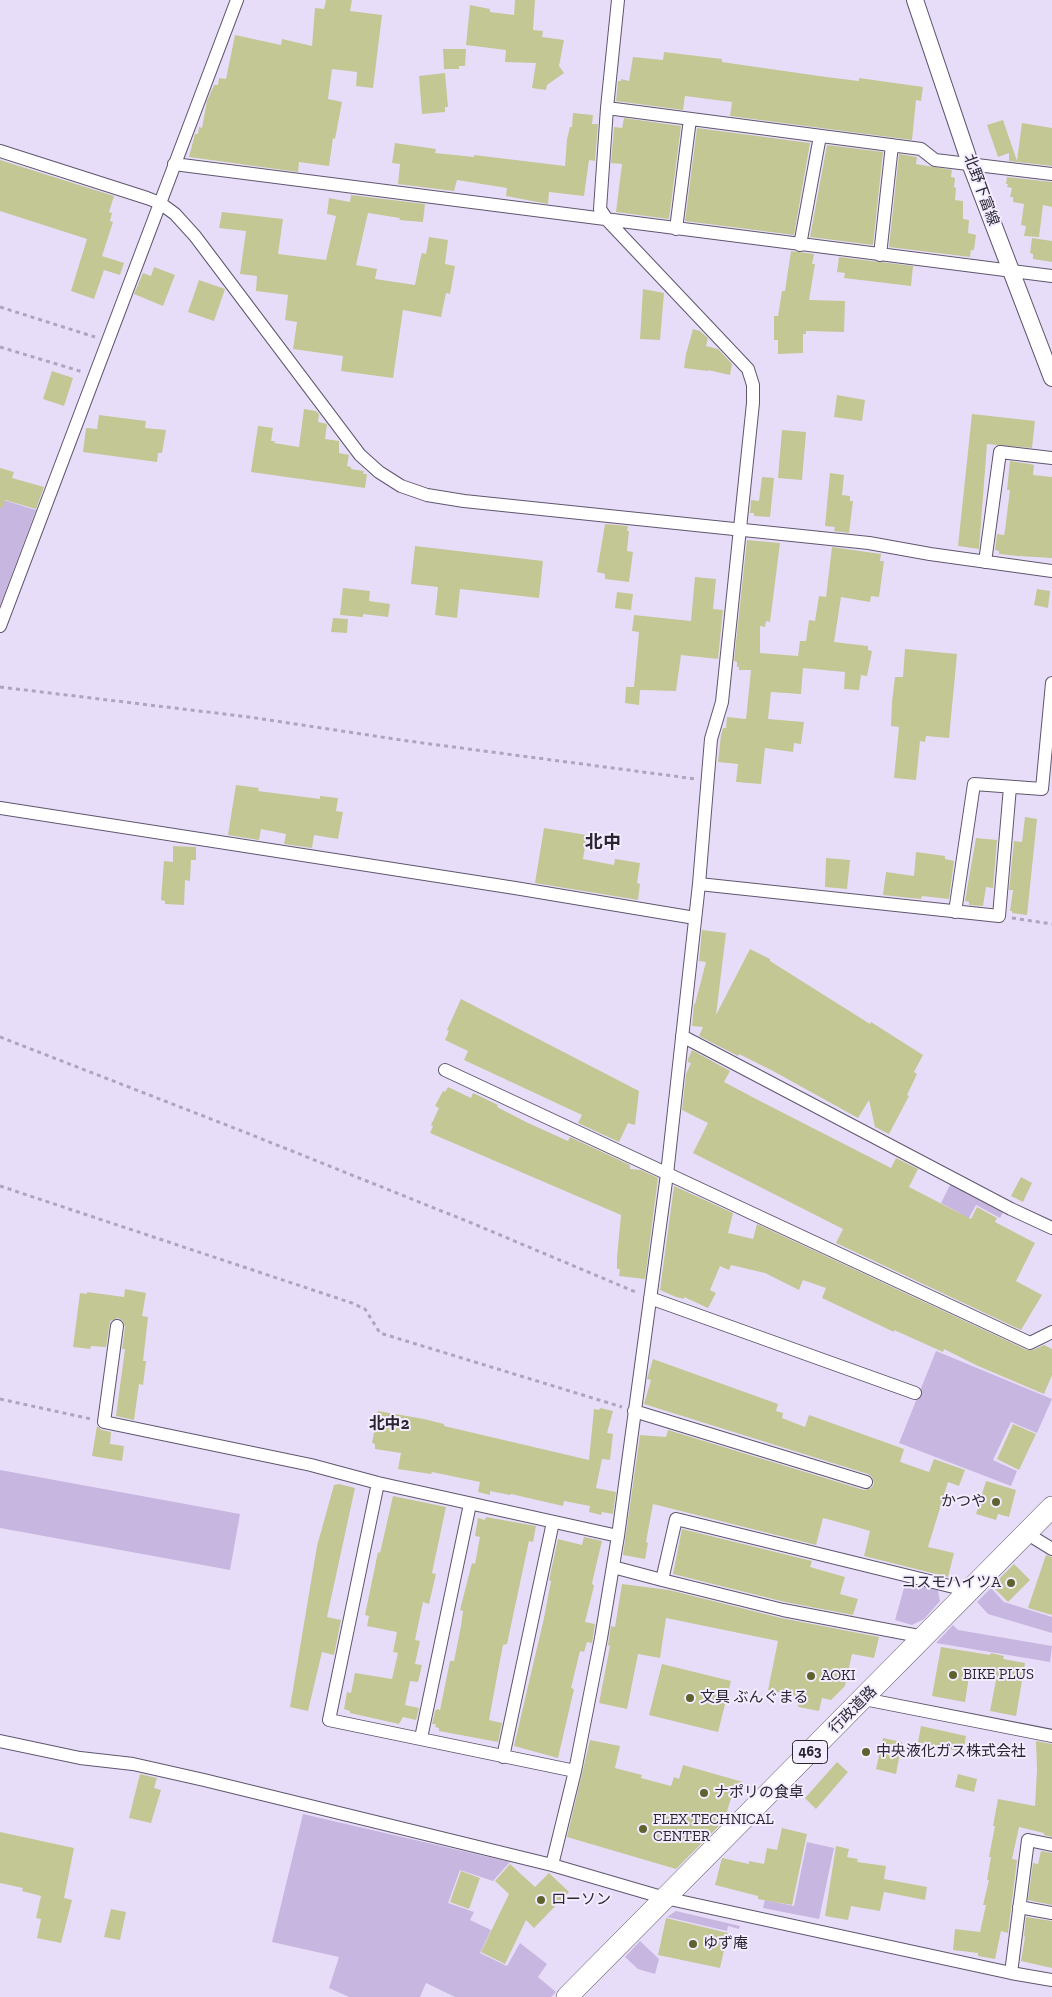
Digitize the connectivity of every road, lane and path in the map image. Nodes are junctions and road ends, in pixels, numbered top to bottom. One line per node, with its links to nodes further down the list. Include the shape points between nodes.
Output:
1 (237, 0): 9 (street)
2 (618, 0): 4 (street)
3 (915, 0): 10 (street, 北野下富線)
4 (607, 108): 5 (street); 13 (street, via 599,199 600,210)
5 (690, 119): 6 (street); 14 (street)
6 (820, 136): 7 (street); 15 (street)
7 (892, 146): 10 (street, via 921,149 935,160); 16 (street)
8 (0, 151): 12 (street)
9 (174, 164): 12 (street); 13 (street)
10 (971, 166): 11 (street); 17 (street, 北野下富線)
11 (1052, 174)
12 (160, 203): 20 (street); 25 (street, via 195,236 360,455 401,486 426,495 464,501)
13 (608, 221): 14 (street); 25 (street, via 748,369 753,385 753,403)
14 (676, 229): 15 (street)
15 (800, 245): 16 (street)
16 (880, 254): 17 (street)
17 (1010, 271): 18 (street); 23 (street, 北野下富線)
18 (1052, 276)
19 (0, 307): 20 (path)
20 (108, 341): 22 (street)
21 (0, 347): 22 (path)
22 (96, 376): 28 (street)
23 (1052, 378)
24 (1052, 458): 26 (street, via 1000,452)
25 (741, 528): 26 (street, via 869,543); 31 (street, via 722,702 711,738)
26 (985, 562): 27 (street)
27 (1052, 571)
28 (0, 626)
29 (1052, 683): 32 (street, via 1042,789)
30 (0, 687): 31 (path, via 249,717)
31 (707, 780): 34 (street)
32 (1010, 787): 35 (street, via 974,784); 36 (street)
33 (0, 808): 37 (street)
34 (700, 884): 35 (street); 37 (street)
35 (955, 912): 36 (street)
36 (999, 916): 38 (path)
37 (695, 918): 39 (street)
38 (1052, 924)
39 (682, 1036): 42 (street); 44 (street)
40 (0, 1037): 45 (path, via 464,1220)
41 (446, 1070): 42 (street)
42 (666, 1174): 45 (street); 47 (street, via 1030,1343)
43 (0, 1186): 50 (path, via 352,1303 366,1309 380,1333)
44 (1052, 1228)
45 (650, 1298): 48 (street); 50 (street)
46 (117, 1326): 51 (street)
47 (1052, 1332)
48 (915, 1393)
49 (0, 1399): 51 (path)
50 (634, 1411): 52 (street); 58 (street)
51 (104, 1422): 53 (street, via 310,1465)
52 (866, 1482)
53 (378, 1483): 54 (street); 66 (street, via 329,1720)
54 (470, 1504): 56 (street); 66 (street)
55 (1052, 1507): 57 (highway, 行政道路 / 463)
56 (553, 1522): 58 (street); 68 (street)
57 (1026, 1533): 59 (street); 62 (highway, 行政道路 / 463)
58 (618, 1536): 60 (street)
59 (1052, 1549)
60 (613, 1568): 61 (street); 69 (street)
61 (662, 1580): 62 (street, via 676,1519); 63 (street, via 783,1610)
62 (970, 1591): 63 (highway, 行政道路 / 463)
63 (924, 1637): 64 (highway, 行政道路 / 463)
64 (864, 1699): 65 (street); 72 (highway, 行政道路 / 463)
65 (1052, 1736)
66 (421, 1738): 68 (street)
67 (0, 1741): 71 (street, via 80,1758 133,1764)
68 (503, 1757): 69 (street)
69 (575, 1771): 71 (street)
70 (1052, 1845): 73 (street, via 1028,1840)
71 (552, 1865): 72 (street)
72 (666, 1898): 75 (street); 77 (highway, 行政道路 / 463)
73 (1020, 1907): 74 (street); 75 (street)
74 (1052, 1913)
75 (1011, 1973): 76 (street)
76 (1052, 1980)
77 (567, 1997)

